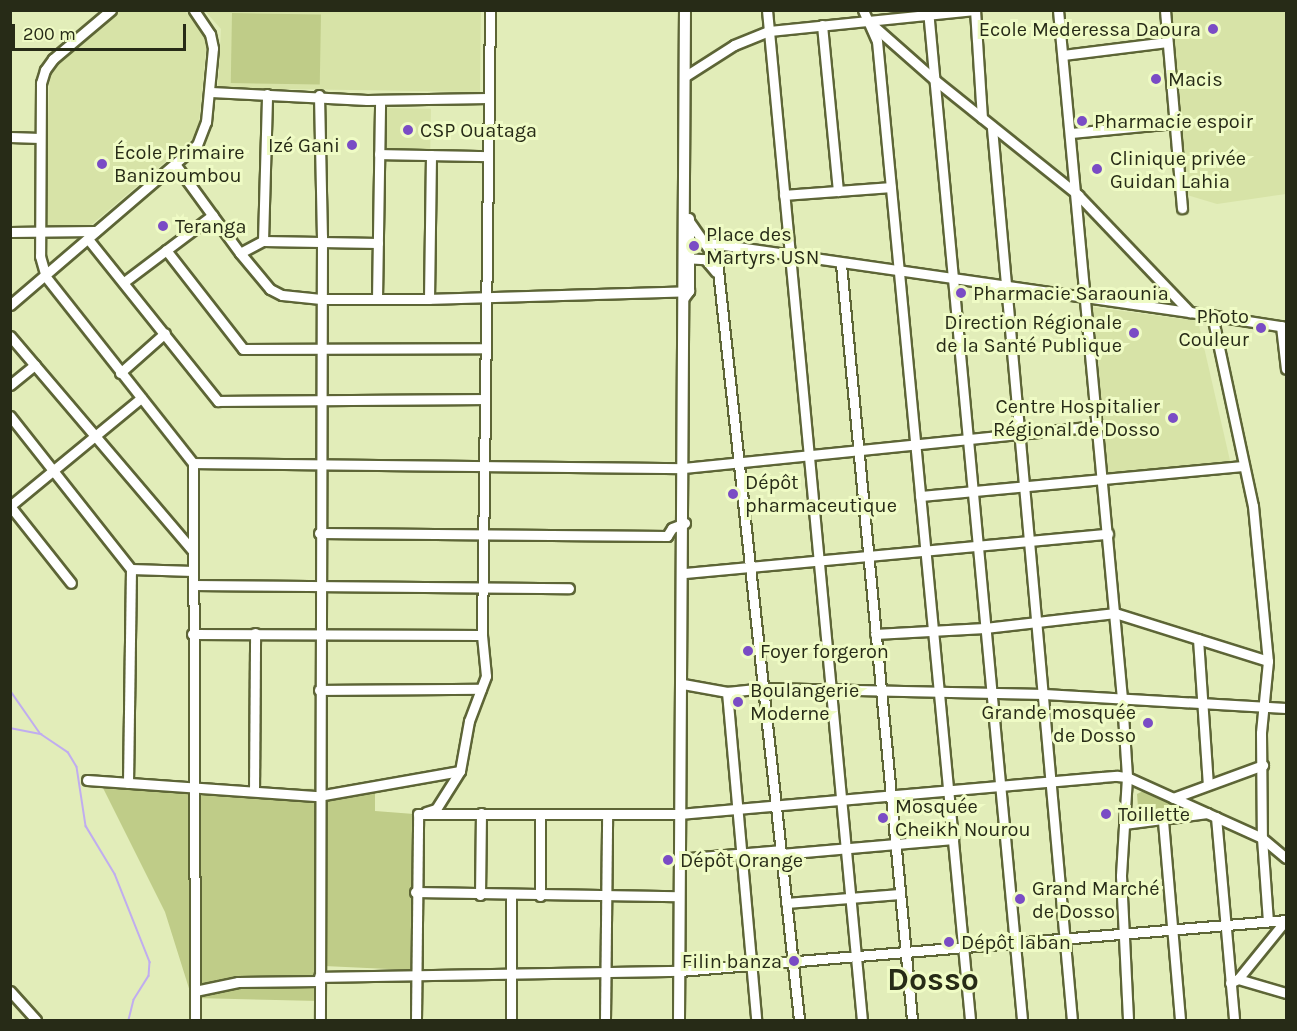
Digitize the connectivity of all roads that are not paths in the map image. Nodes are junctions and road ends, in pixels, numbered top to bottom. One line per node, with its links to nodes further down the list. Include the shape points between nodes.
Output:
1 (111, 10): 27 (street, via 45,70)
2 (194, 10): 17 (street, via 210,34 213,48)
3 (490, 10): 20 (street)
4 (684, 10): 15 (main road)
5 (767, 10): 12 (street)
6 (863, 10): 10 (street)
7 (1058, 10): 14 (street)
8 (1165, 10): 13 (street)
9 (928, 13): 10 (street); 16 (street); 22 (street, via 975,10)
10 (868, 21): 11 (street); 16 (street); 32 (street, via 877,41)
11 (822, 25): 12 (street); 33 (street)
12 (769, 31): 15 (street, via 734,45); 34 (street)
13 (1167, 42): 14 (street); 23 (street)
14 (1063, 55): 25 (street)
15 (684, 77): 38 (main road)
16 (935, 80): 22 (street); 57 (street)
17 (211, 93): 18 (street); 31 (street, via 197,145)
18 (267, 94): 19 (street); 44 (street)
19 (319, 95): 21 (street); 45 (street)
20 (488, 98): 21 (street); 30 (street)
21 (380, 100): 28 (street)
22 (982, 118): 24 (street)
23 (1175, 123): 25 (street); 36 (street)
24 (992, 128): 35 (street); 59 (street)
25 (1071, 133): 35 (street)
26 (10, 137): 27 (street)
27 (40, 138): 41 (street)
28 (379, 154): 29 (street); 47 (street)
29 (431, 155): 30 (street); 65 (street)
30 (487, 156): 61 (street)
31 (175, 164): 37 (street); 39 (street)
32 (891, 187): 33 (street); 55 (street)
33 (838, 191): 34 (street)
34 (784, 195): 51 (street)
35 (1078, 195): 62 (street); 67 (street)
36 (1182, 208)
37 (213, 215): 49 (street); 50 (street)
38 (687, 216): 43 (main road); 46 (street)
39 (96, 231): 41 (street); 42 (street)
40 (10, 232): 41 (street)
41 (40, 232): 56 (street, via 40,256)
42 (88, 239): 56 (street); 58 (street)
43 (686, 239): 46 (street); 53 (main road)
44 (263, 241): 45 (street); 50 (street)
45 (322, 242): 47 (street); 63 (street)
46 (704, 242): 48 (street); 52 (street)
47 (378, 243): 64 (street)
48 (730, 245): 51 (street); 52 (street)
49 (165, 250): 58 (street); 73 (street, via 243,349)
50 (240, 253): 63 (street, via 270,289 282,295)
51 (789, 255): 54 (street); 88 (street)
52 (714, 257): 53 (street); 89 (street)
53 (686, 258): 60 (main road)
54 (841, 264): 55 (street); 87 (street)
55 (899, 272): 57 (street); 86 (street)
56 (46, 277): 66 (street); 76 (street)
57 (952, 279): 59 (street); 85 (street)
58 (124, 282): 70 (street)
59 (1007, 286): 62 (street); 83 (street)
60 (685, 293): 61 (street); 94 (main road)
61 (484, 297): 65 (street); 72 (street)
62 (1087, 298): 67 (street); 82 (street)
63 (321, 299): 64 (street); 73 (street)
64 (377, 299): 65 (street)
65 (429, 299)
66 (10, 304)
67 (1190, 312): 68 (street)
68 (1212, 315): 69 (street); 93 (street)
69 (1284, 327): 75 (street)
70 (165, 333): 76 (street); 80 (street, via 218,401)
71 (10, 336): 74 (street)
72 (485, 348): 73 (street); 79 (street)
73 (321, 349): 80 (street)
74 (35, 365): 77 (street); 84 (street)
75 (1287, 369)
76 (120, 373): 78 (street)
77 (10, 385)
78 (141, 398): 84 (street); 90 (street)
79 (485, 399): 80 (street); 92 (street)
80 (320, 401): 91 (street)
81 (10, 416): 95 (street)
82 (1098, 426): 83 (street); 96 (street)
83 (1020, 434): 85 (street); 97 (street)
84 (94, 436): 95 (street); 108 (street)
85 (967, 439): 86 (street); 98 (street)
86 (915, 444): 87 (street); 99 (street)
87 (859, 450): 88 (street); 109 (street)
88 (809, 455): 89 (street); 110 (street)
89 (737, 462): 94 (street); 111 (street)
90 (194, 463): 91 (street); 108 (street)
91 (319, 463): 92 (street); 102 (street)
92 (486, 465): 94 (street); 104 (street)
93 (1244, 466): 96 (street); 130 (street, via 1253,506)
94 (683, 468): 101 (main road)
95 (55, 469): 100 (street); 112 (street)
96 (1103, 479): 97 (street); 103 (street)
97 (1025, 486): 98 (street); 105 (street)
98 (972, 491): 99 (street); 106 (street)
99 (920, 496): 107 (street)
100 (10, 506): 115 (street)
101 (684, 523): 104 (street, via 672,528 667,536); 114 (main road)
102 (319, 533): 104 (street); 117 (street)
103 (1108, 534): 105 (street); 120 (street)
104 (485, 535): 118 (street)
105 (1030, 540): 106 (street); 121 (street)
106 (979, 545): 107 (street); 122 (street)
107 (926, 549): 109 (street); 123 (street)
108 (193, 551): 113 (street)
109 (868, 556): 110 (street); 127 (street)
110 (819, 559): 111 (street); 135 (street)
111 (748, 564): 114 (street); 132 (street)
112 (131, 569): 113 (street); 150 (street)
113 (193, 571): 116 (street)
114 (684, 573): 131 (main road)
115 (71, 583)
116 (193, 585): 117 (street); 125 (street)
117 (319, 586): 118 (street); 126 (street)
118 (485, 587): 119 (street); 128 (street)
119 (568, 588)
120 (1115, 613): 121 (street); 129 (street); 141 (street)
121 (1037, 623): 122 (street); 140 (street)
122 (985, 628): 123 (street); 139 (street)
123 (933, 630): 127 (street); 138 (street)
124 (255, 633): 125 (street); 126 (street); 155 (street)
125 (192, 634): 153 (street)
126 (320, 634): 128 (street); 134 (street)
127 (875, 634): 136 (street)
128 (482, 635): 133 (street, via 486,676)
129 (1198, 639): 130 (street); 142 (street)
130 (1268, 661): 143 (street)
131 (682, 684): 137 (street); 164 (main road)
132 (763, 688): 135 (street); 137 (street); 160 (street)
133 (481, 689): 134 (street); 146 (street, via 469,721)
134 (319, 690): 157 (street)
135 (831, 690): 136 (street); 159 (street)
136 (881, 691): 138 (street); 156 (street)
137 (728, 692): 161 (street)
138 (939, 692): 139 (street); 154 (street)
139 (991, 693): 140 (street); 151 (street)
140 (1044, 694): 141 (street); 149 (street)
141 (1122, 699): 142 (street); 147 (street)
142 (1201, 704): 143 (street); 152 (street)
143 (1262, 708): 144 (street); 145 (street)
144 (1287, 708)
145 (1263, 765): 152 (street); 170 (street)
146 (460, 771): 157 (street); 163 (street, via 436,809)
147 (1127, 777): 149 (street); 158 (street); 169 (street)
148 (87, 780): 150 (street)
149 (1051, 780): 151 (street); 192 (street)
150 (128, 783): 153 (street)
151 (998, 784): 154 (street); 193 (street)
152 (1208, 785): 158 (street)
153 (191, 786): 155 (street); 206 (street)
154 (947, 789): 156 (street); 171 (street)
155 (255, 791): 157 (street)
156 (889, 794): 159 (street); 172 (street)
157 (318, 796): 203 (street)
158 (1173, 798): 167 (street)
159 (840, 801): 160 (street); 173 (street)
160 (775, 808): 161 (street); 174 (street)
161 (737, 810): 164 (street); 175 (street)
162 (481, 813): 163 (street); 165 (street); 181 (street)
163 (418, 814): 178 (street)
164 (679, 814): 166 (street); 177 (main road)
165 (540, 815): 166 (street); 183 (street)
166 (607, 815): 179 (street)
167 (1212, 815): 168 (street); 170 (street); 189 (street)
168 (1163, 821): 169 (street); 190 (street)
169 (1124, 824): 191 (street)
170 (1262, 838): 176 (street); 188 (street)
171 (953, 839): 172 (street); 194 (street)
172 (895, 843): 173 (street); 180 (street)
173 (846, 848): 174 (street); 185 (street)
174 (781, 852): 175 (street); 186 (street)
175 (741, 853): 177 (street); 198 (street)
176 (1287, 858)
177 (678, 859): 184 (main road)
178 (415, 892): 181 (street); 202 (street)
179 (606, 894): 183 (street); 184 (street); 201 (street)
180 (900, 894): 185 (street); 195 (street)
181 (480, 895): 182 (street)
182 (511, 896): 183 (street); 200 (street)
183 (540, 896)
184 (678, 896): 199 (main road)
185 (851, 898): 186 (street); 196 (street)
186 (786, 903): 197 (street)
187 (1286, 920): 188 (street); 204 (street)
188 (1268, 921): 189 (street)
189 (1227, 923): 190 (street); 204 (street)
190 (1171, 929): 191 (street); 223 (street)
191 (1122, 933): 192 (street); 222 (street)
192 (1066, 940): 193 (street); 221 (street)
193 (1015, 943): 194 (street); 220 (street)
194 (963, 948): 195 (street); 219 (street)
195 (906, 951): 196 (street); 218 (street)
196 (855, 955): 197 (street); 217 (street)
197 (793, 960): 198 (street); 216 (street)
198 (751, 964): 199 (street); 215 (street)
199 (679, 971): 201 (street); 214 (main road)
200 (511, 972): 201 (street); 202 (street); 212 (street)
201 (606, 972): 213 (street)
202 (414, 973): 203 (street); 211 (street)
203 (319, 979): 206 (street, via 238,982); 210 (street)
204 (1234, 981): 207 (street); 224 (street)
205 (10, 991): 208 (street)
206 (195, 991): 209 (street)
207 (1287, 993)
208 (36, 1020)
209 (195, 1020)
210 (320, 1020)
211 (416, 1020)
212 (512, 1020)
213 (604, 1020)
214 (679, 1020)
215 (756, 1020)
216 (799, 1020)
217 (862, 1020)
218 (912, 1020)
219 (970, 1020)
220 (1022, 1020)
221 (1072, 1020)
222 (1128, 1020)
223 (1180, 1020)
224 (1234, 1020)

